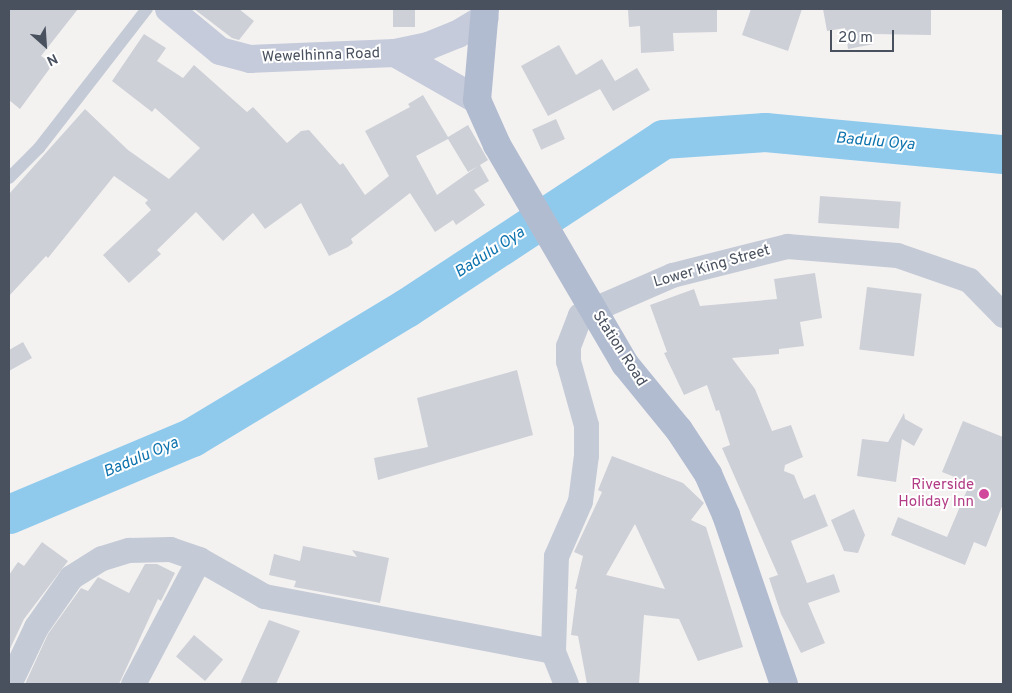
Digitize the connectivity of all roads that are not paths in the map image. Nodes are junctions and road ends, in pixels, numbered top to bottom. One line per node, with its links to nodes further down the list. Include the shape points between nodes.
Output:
1 (147, 9): 6 (lane, via 39,148)
2 (169, 9): 4 (street, Wewelhinna Road, via 220,51 250,59)
3 (485, 13): 4 (street, via 458,34 428,46); 5 (main road)
4 (395, 53): 5 (street, Wewelhinna Road)
5 (478, 100): 7 (main road, Station Road, via 523,190)
6 (9, 178)
7 (587, 298): 8 (street, Lower King Street, via 787,246 897,255 969,280); 10 (street, Lower King Street, via 568,346 568,361 586,426 586,455 580,501 556,556); 14 (main road, Station Road, via 625,364 679,430 712,480)
8 (1003, 315)
9 (199, 559): 10 (street, via 264,596); 11 (street, via 170,549 128,550 102,558 71,577 36,627); 12 (street)
10 (554, 651): 13 (street, Lower King Street)
11 (9, 684)
12 (133, 684)
13 (566, 684)
14 (784, 684)

